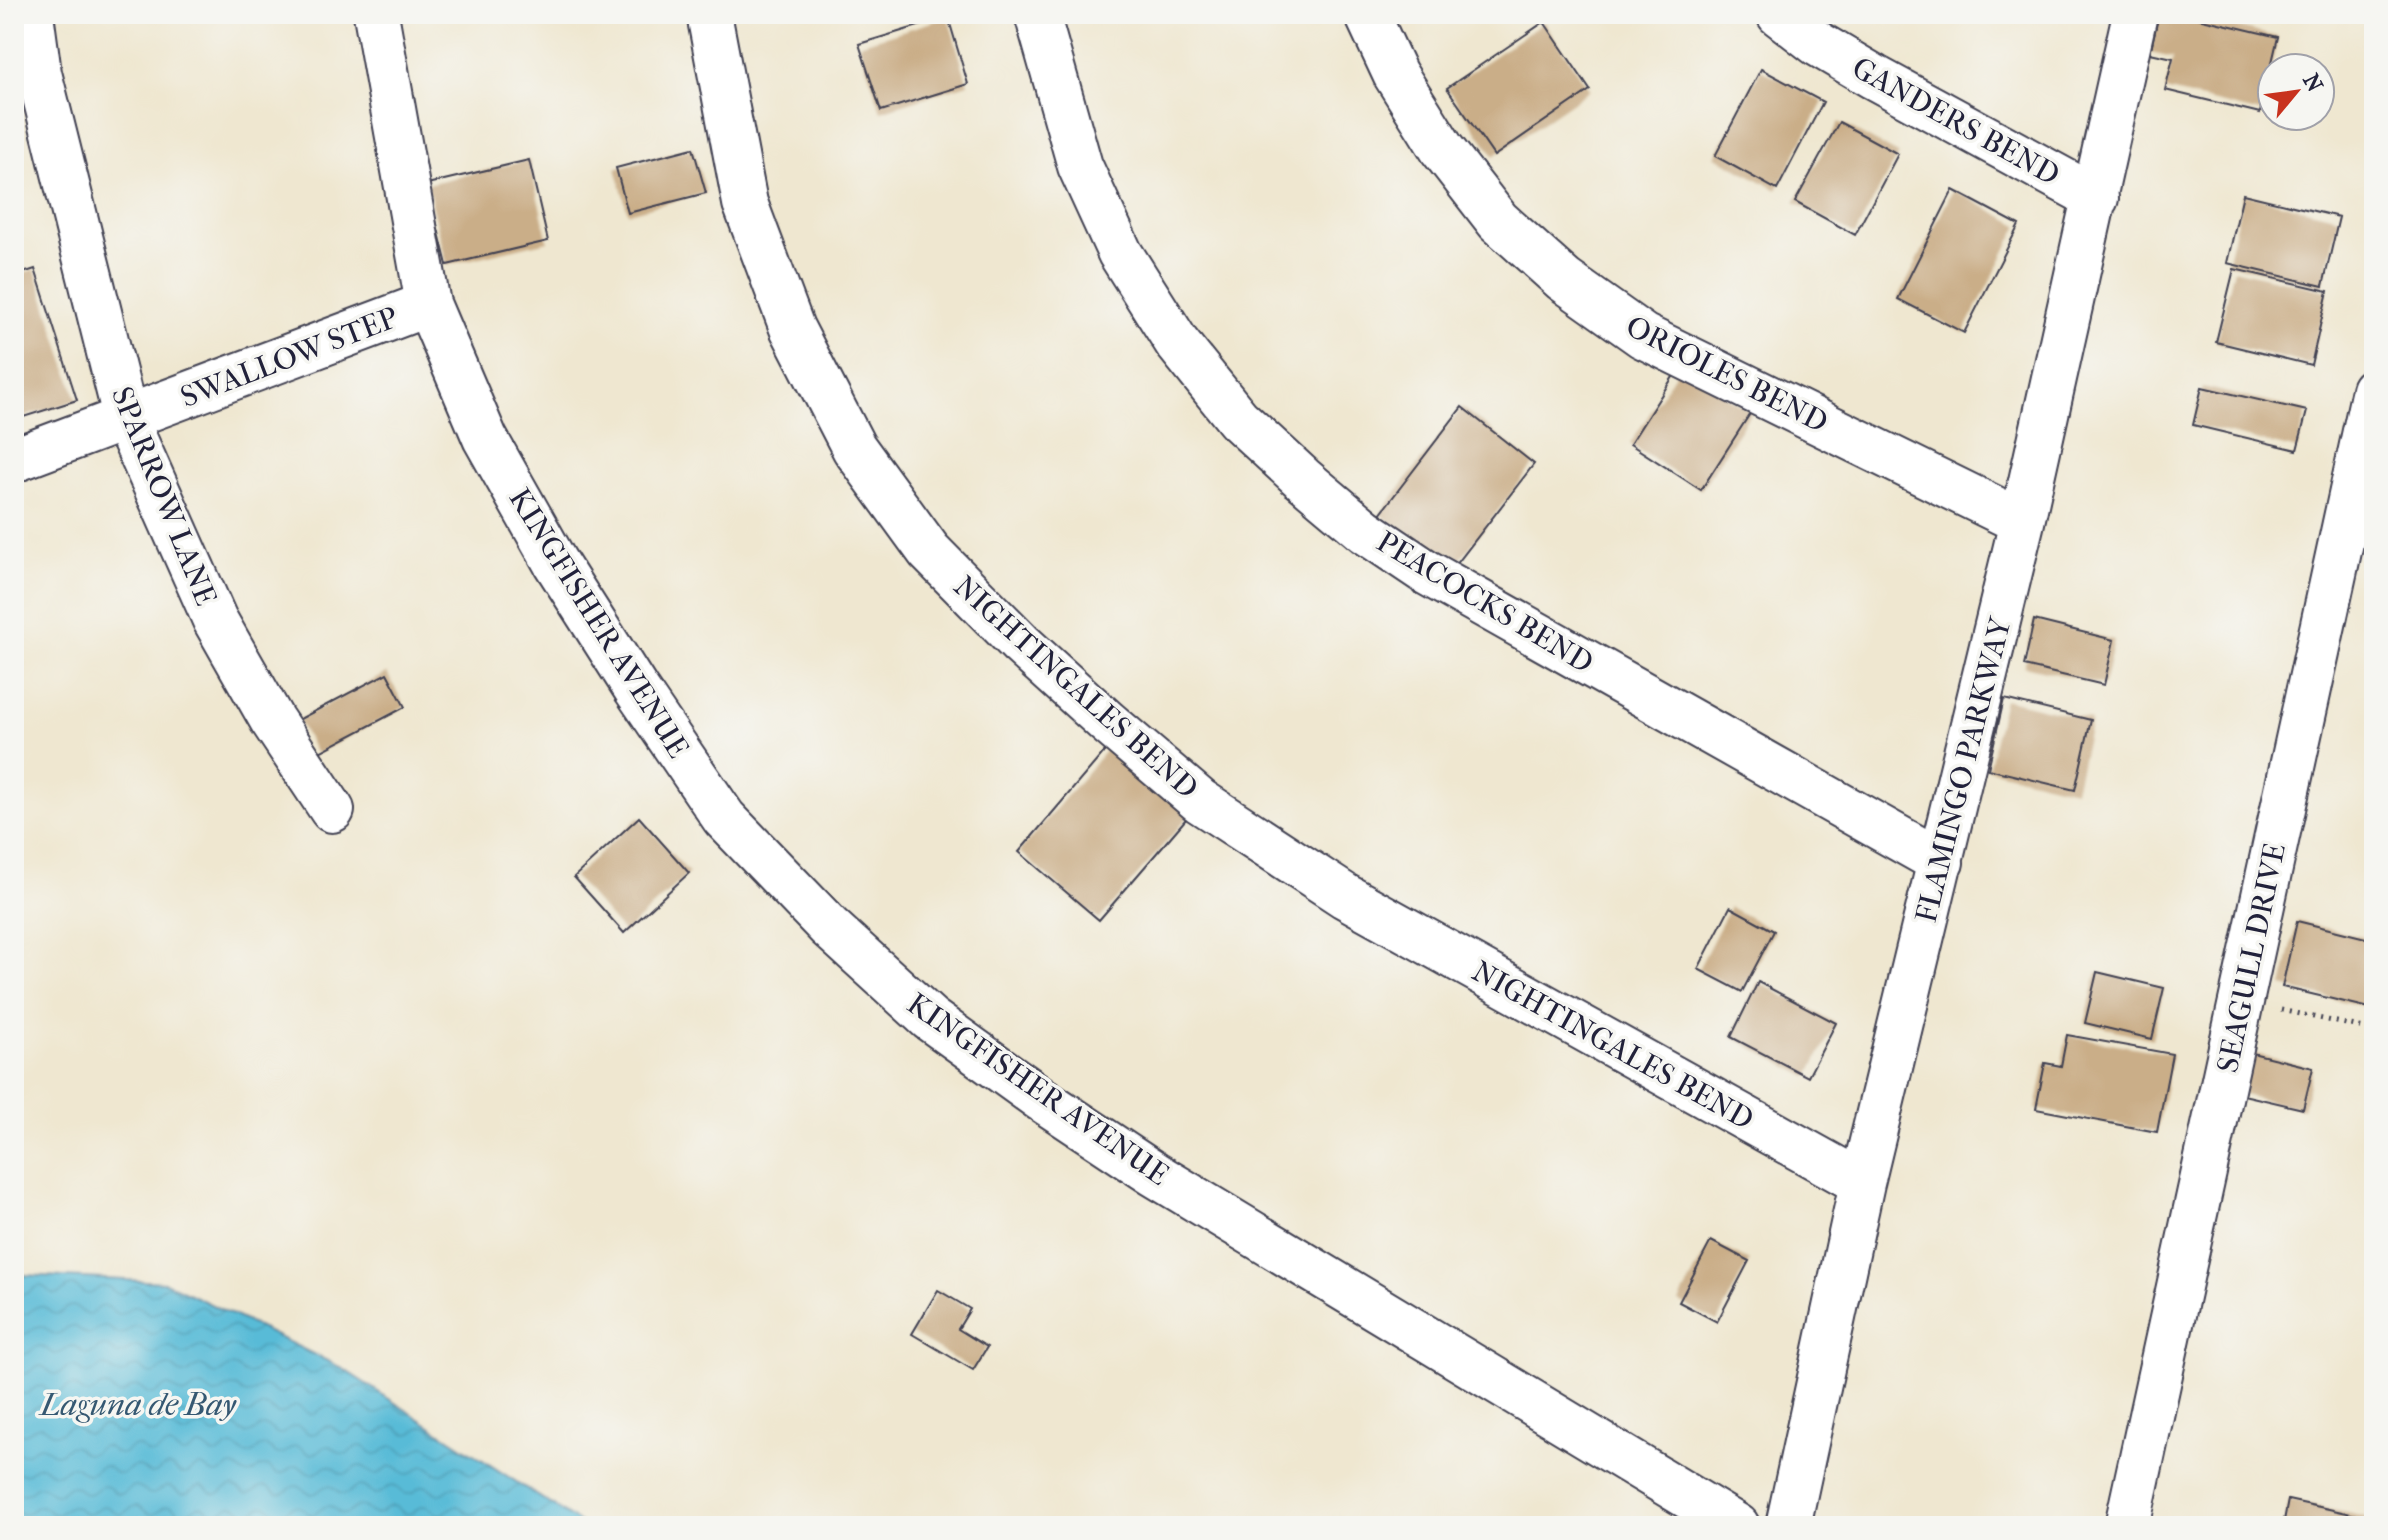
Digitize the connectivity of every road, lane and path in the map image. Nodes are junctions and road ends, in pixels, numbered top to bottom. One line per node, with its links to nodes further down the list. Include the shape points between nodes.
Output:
1 (31, 14): 11 (street, SPARROW LANE, via 39,73)
2 (376, 14): 9 (street, KINGFISHER AVENUE)
3 (709, 14): 18 (street, NIGHTINGALES BEND, via 745,203 792,328 854,448 929,551 959,582 1107,722 1214,810 1345,896)
4 (1037, 14): 15 (street, PEACOCKS BEND, via 1080,166 1120,253 1177,343 1238,419 1291,469 1365,531 1426,572)
5 (1367, 14): 13 (street, ORIOLES BEND, via 1395,74 1442,149 1498,221 1564,280 1643,336)
6 (1779, 14): 8 (street, GANDERS BEND, via 1874,77)
7 (2135, 14): 8 (street, FLAMINGO PARKWAY)
8 (2096, 198): 13 (street, FLAMINGO PARKWAY)
9 (428, 304): 11 (street, SWALLOW STEP); 19 (street, KINGFISHER AVENUE, via 485,438 636,689 724,818 829,927 930,1019 1154,1174)
10 (2374, 390): 16 (street, SEAGULL DRIVE)
11 (126, 420): 12 (street, SWALLOW STEP); 14 (street, SPARROW LANE, via 215,620)
12 (14, 460)
13 (2022, 522): 15 (street, FLAMINGO PARKWAY)
14 (332, 810)
15 (1941, 862): 18 (street, FLAMINGO PARKWAY)
16 (2241, 1001): 17 (path); 21 (street, SEAGULL DRIVE)
17 (2374, 1030)
18 (1862, 1183): 20 (street, FLAMINGO PARKWAY)
19 (1737, 1526)
20 (1788, 1526)
21 (2127, 1526)

